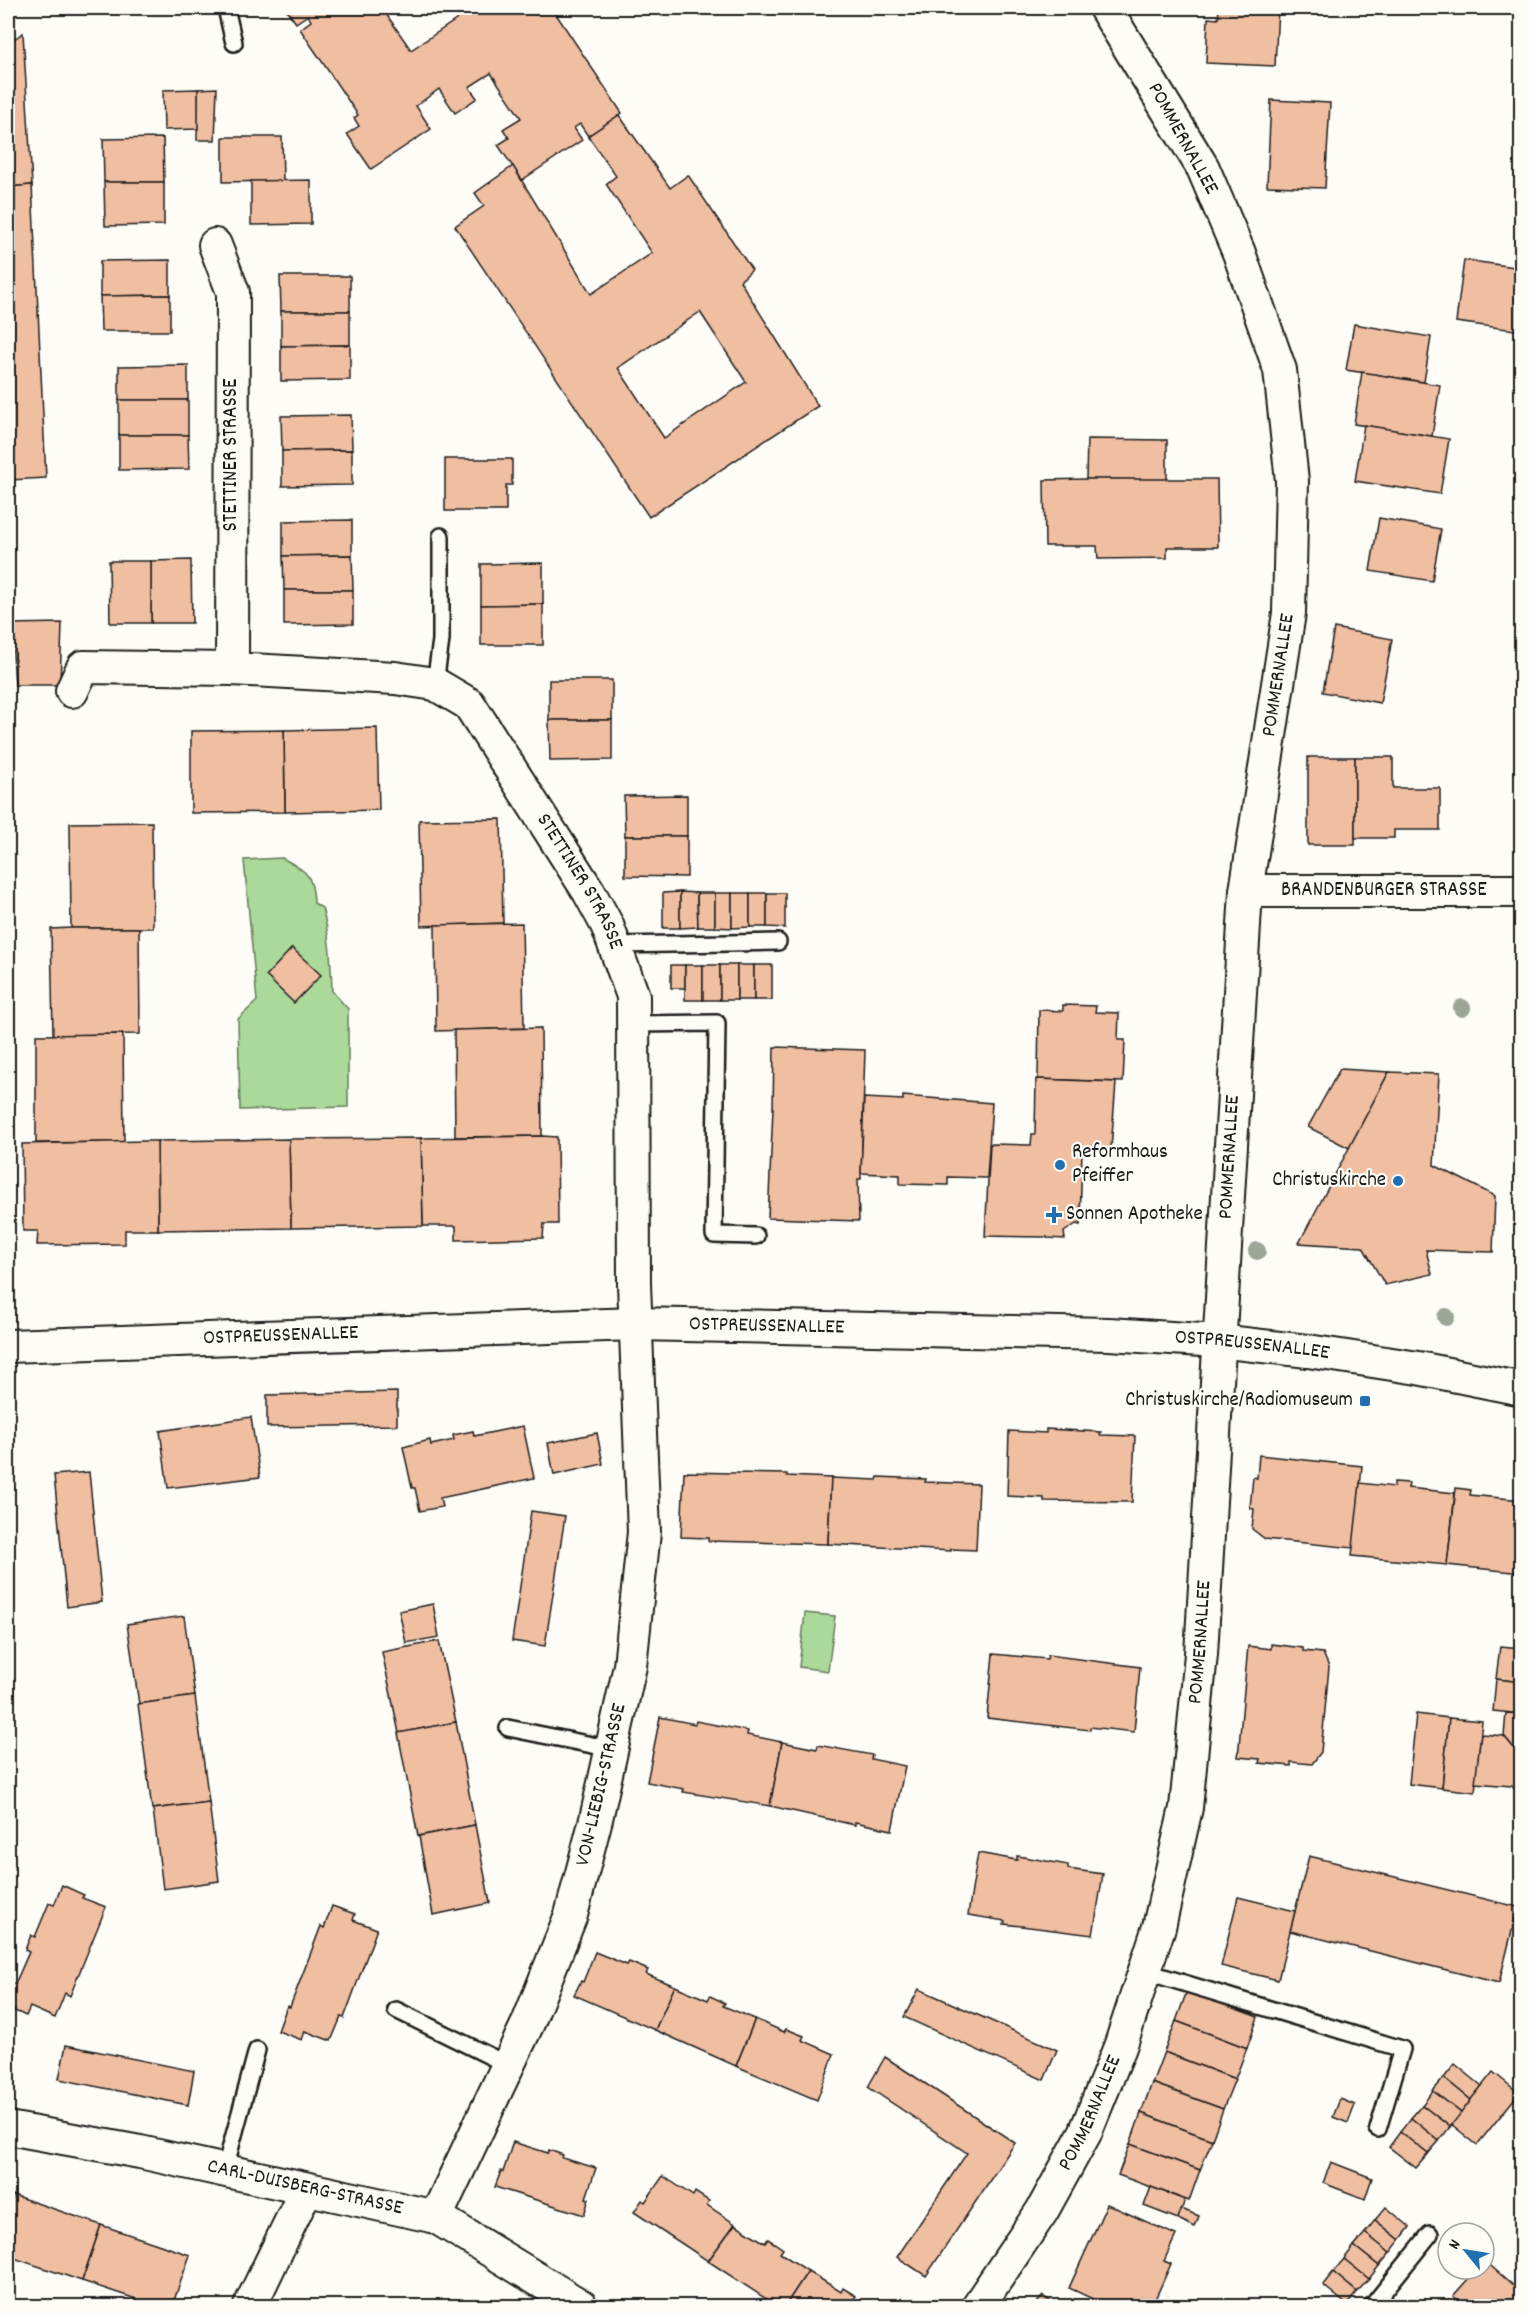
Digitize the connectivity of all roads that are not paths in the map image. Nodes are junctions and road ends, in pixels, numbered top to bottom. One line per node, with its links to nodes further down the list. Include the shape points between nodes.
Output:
1 (226, 8): 3 (lane)
2 (1105, 8): 9 (street, POMMERNALLEE, via 1203,168 1239,254 1280,370 1292,481 1289,612)
3 (234, 43)
4 (215, 244): 6 (street, STETTINER STRASSE, via 233,292)
5 (441, 536): 7 (lane, via 441,640)
6 (232, 669): 7 (street, STETTINER STRASSE, via 395,678); 8 (street, STETTINER STRASSE, via 83,667)
7 (435, 684): 12 (street, STETTINER STRASSE, via 469,704 589,892)
8 (72, 691)
9 (1246, 891): 10 (street, BRANDENBURGER STRASSE); 16 (street, POMMERNALLEE)
10 (1521, 891)
11 (778, 942): 12 (lane)
12 (616, 945): 13 (street, STETTINER STRASSE, via 633,996)
13 (634, 1024): 14 (lane, via 717,1023 714,1235); 15 (street, STETTINER STRASSE)
14 (756, 1236)
15 (635, 1324): 16 (street, OSTPREUSSENALLEE, via 1109,1334); 17 (street, OSTPREUSSENALLEE); 20 (street, VON-LIEBIG-STRASSE, via 644,1532 630,1666)
16 (1218, 1341): 18 (street, OSTPREUSSENALLEE, via 1418,1368); 21 (street, POMMERNALLEE, via 1201,1654 1186,1808 1159,1927)
17 (8, 1346)
18 (1521, 1389)
19 (508, 1728): 20 (lane)
20 (612, 1749): 24 (street, VON-LIEBIG-STRASSE, via 571,1915)
21 (1144, 1971): 26 (lane, via 1402,2049); 33 (street, POMMERNALLEE, via 1120,2047 1084,2133 1042,2211)
22 (396, 2010): 24 (lane)
23 (256, 2050): 27 (lane)
24 (508, 2065): 29 (street, VON-LIEBIG-STRASSE)
25 (8, 2128): 27 (street, CARL-DUISBERG-STRASSE)
26 (1378, 2129)
27 (225, 2172): 28 (street, CARL-DUISBERG-STRASSE)
28 (306, 2190): 29 (street, CARL-DUISBERG-STRASSE); 31 (street)
29 (436, 2217): 32 (street, CARL-DUISBERG-STRASSE)
30 (1430, 2234): 34 (lane)
31 (250, 2307)
32 (580, 2307)
33 (978, 2307)
34 (1372, 2307)

